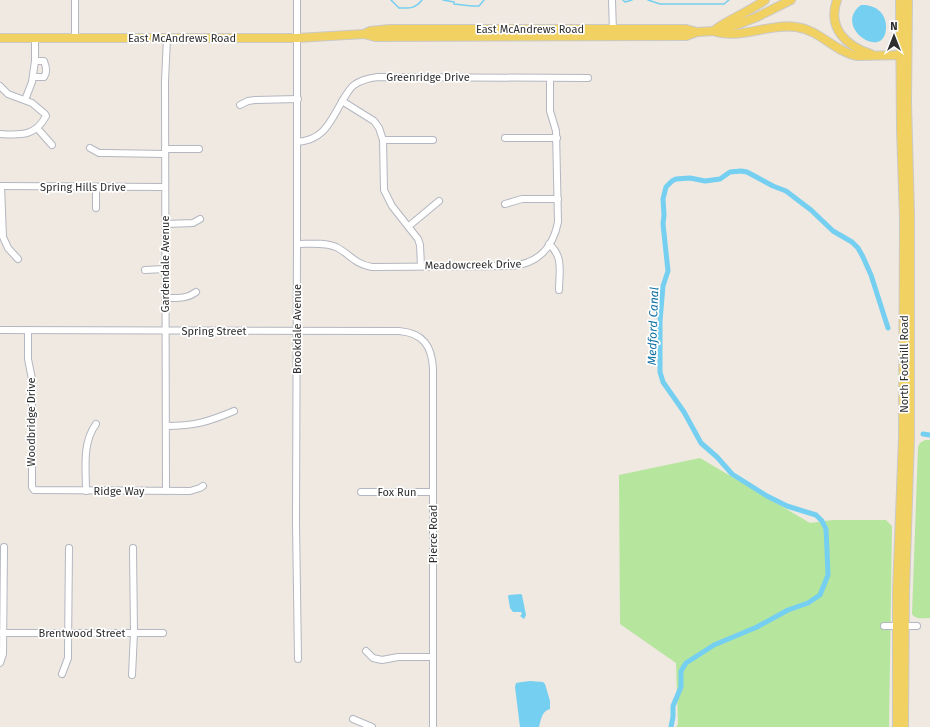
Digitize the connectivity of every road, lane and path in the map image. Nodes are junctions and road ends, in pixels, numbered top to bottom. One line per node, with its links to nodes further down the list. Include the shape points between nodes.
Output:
1 (75, 0): 13 (street)
2 (297, 0): 15 (street, Brookdale Avenue)
3 (612, 0): 10 (street)
4 (765, 0): 9 (main road, via 728,20)
5 (791, 0): 9 (main road, East McAndrews Road, via 746,22)
6 (837, 0): 16 (main road, via 835,17 840,34 854,48)
7 (900, 0): 17 (main road, North Foothill Road)
8 (908, 0): 17 (main road, North Foothill Road)
9 (714, 31): 10 (main road, East McAndrews Road, via 697,32 686,29); 16 (main road, via 728,34 782,26 796,27 812,31 853,55)
10 (613, 33): 15 (main road, East McAndrews Road, via 375,37 364,34)
11 (0, 38): 12 (main road, East McAndrews Road)
12 (34, 38): 13 (main road, East McAndrews Road); 18 (street)
13 (75, 38): 14 (main road, East McAndrews Road)
14 (167, 38): 15 (main road, East McAndrews Road); 37 (street, Gardendale Avenue)
15 (297, 38): 23 (street, Brookdale Avenue)
16 (874, 55): 17 (main road)
17 (904, 55): 75 (main road, North Foothill Road, via 901,129 904,218)
18 (35, 62): 19 (street); 19 (street, via 44,61 46,74 44,77)
19 (33, 77): 24 (street)
20 (550, 78): 21 (street, Greenridge Drive); 25 (street, Greenridge Drive, via 378,77 361,81); 30 (street, Meadowcreek Drive, via 550,111 556,126)
21 (588, 78)
22 (0, 86): 24 (street, via 8,94)
23 (298, 99): 26 (street, via 255,100); 33 (street, Brookdale Avenue)
24 (25, 100): 27 (street, via 46,116)
25 (342, 101): 31 (street, via 374,121); 33 (street, Greenridge Drive, via 322,132 312,140)
26 (240, 105)
27 (37, 128): 28 (street, via 25,135); 34 (street)
28 (0, 134)
29 (505, 138): 30 (street)
30 (557, 138): 41 (street, Meadowcreek Drive)
31 (383, 140): 32 (street); 47 (street, via 384,190 392,206)
32 (433, 140)
33 (297, 142): 48 (street, Brookdale Avenue)
34 (52, 145)
35 (90, 148): 37 (street, via 106,154)
36 (199, 150): 37 (street)
37 (165, 151): 40 (street, Gardendale Avenue)
38 (1, 186): 39 (street, Spring Hills Drive); 50 (street, via 3,237 8,248)
39 (96, 187): 40 (street, Spring Hills Drive); 44 (street)
40 (165, 187): 46 (street, Gardendale Avenue)
41 (558, 199): 43 (street, via 522,199); 49 (street, Meadowcreek Drive, via 557,228)
42 (439, 201): 47 (street)
43 (505, 204)
44 (96, 208)
45 (200, 219): 46 (street, via 193,223)
46 (165, 224): 52 (street, Gardendale Avenue)
47 (409, 226): 51 (street, via 420,245)
48 (298, 244): 51 (street, Meadowcreek Drive, via 331,245 366,266); 60 (street, Brookdale Avenue)
49 (549, 244): 51 (street, Meadowcreek Drive, via 537,258 522,265); 54 (street, via 559,257)
50 (18, 259)
51 (421, 266)
52 (165, 269): 53 (street); 56 (street, Gardendale Avenue)
53 (145, 270)
54 (559, 290)
55 (196, 292): 56 (street, via 186,298)
56 (166, 298): 59 (street, Gardendale Avenue)
57 (0, 330): 58 (street, Spring Street)
58 (28, 330): 59 (street, Spring Street); 66 (street, Woodbridge Drive, via 28,359 32,379)
59 (166, 331): 60 (street, Spring Street); 64 (street, Gardendale Avenue)
60 (297, 332): 61 (street, Spring Street, via 405,332 417,335); 83 (street, Brookdale Avenue)
61 (425, 342): 70 (street, Pierce Road, via 433,361)
62 (234, 411): 64 (street, via 206,422)
63 (96, 424): 67 (street, via 91,431 86,450)
64 (166, 426): 68 (street, Gardendale Avenue)
65 (203, 486): 68 (street, Ridge Way, via 190,491)
66 (34, 490): 67 (street, Ridge Way)
67 (86, 491): 68 (street, Ridge Way)
68 (166, 491)
69 (361, 492): 70 (street, Fox Run)
70 (433, 492): 82 (street, Pierce Road)
71 (4, 547): 77 (street)
72 (68, 548): 78 (street)
73 (134, 548): 79 (street)
74 (884, 626): 75 (street)
75 (901, 626): 76 (street); 90 (main road, North Foothill Road); 91 (main road, North Foothill Road)
76 (917, 626)
77 (1, 633): 78 (street, Brentwood Street); 84 (street, via 3,654)
78 (69, 633): 79 (street, Brentwood Street); 85 (street, via 68,658)
79 (134, 633): 80 (street, Brentwood Street); 86 (street)
80 (164, 633)
81 (366, 651): 82 (street, via 373,658 382,660 398,657)
82 (433, 657): 89 (street, Pierce Road)
83 (298, 659)
84 (0, 663)
85 (62, 674)
86 (132, 675)
87 (353, 719): 88 (street)
88 (372, 727)
89 (433, 727)
90 (896, 727)
91 (904, 727)

